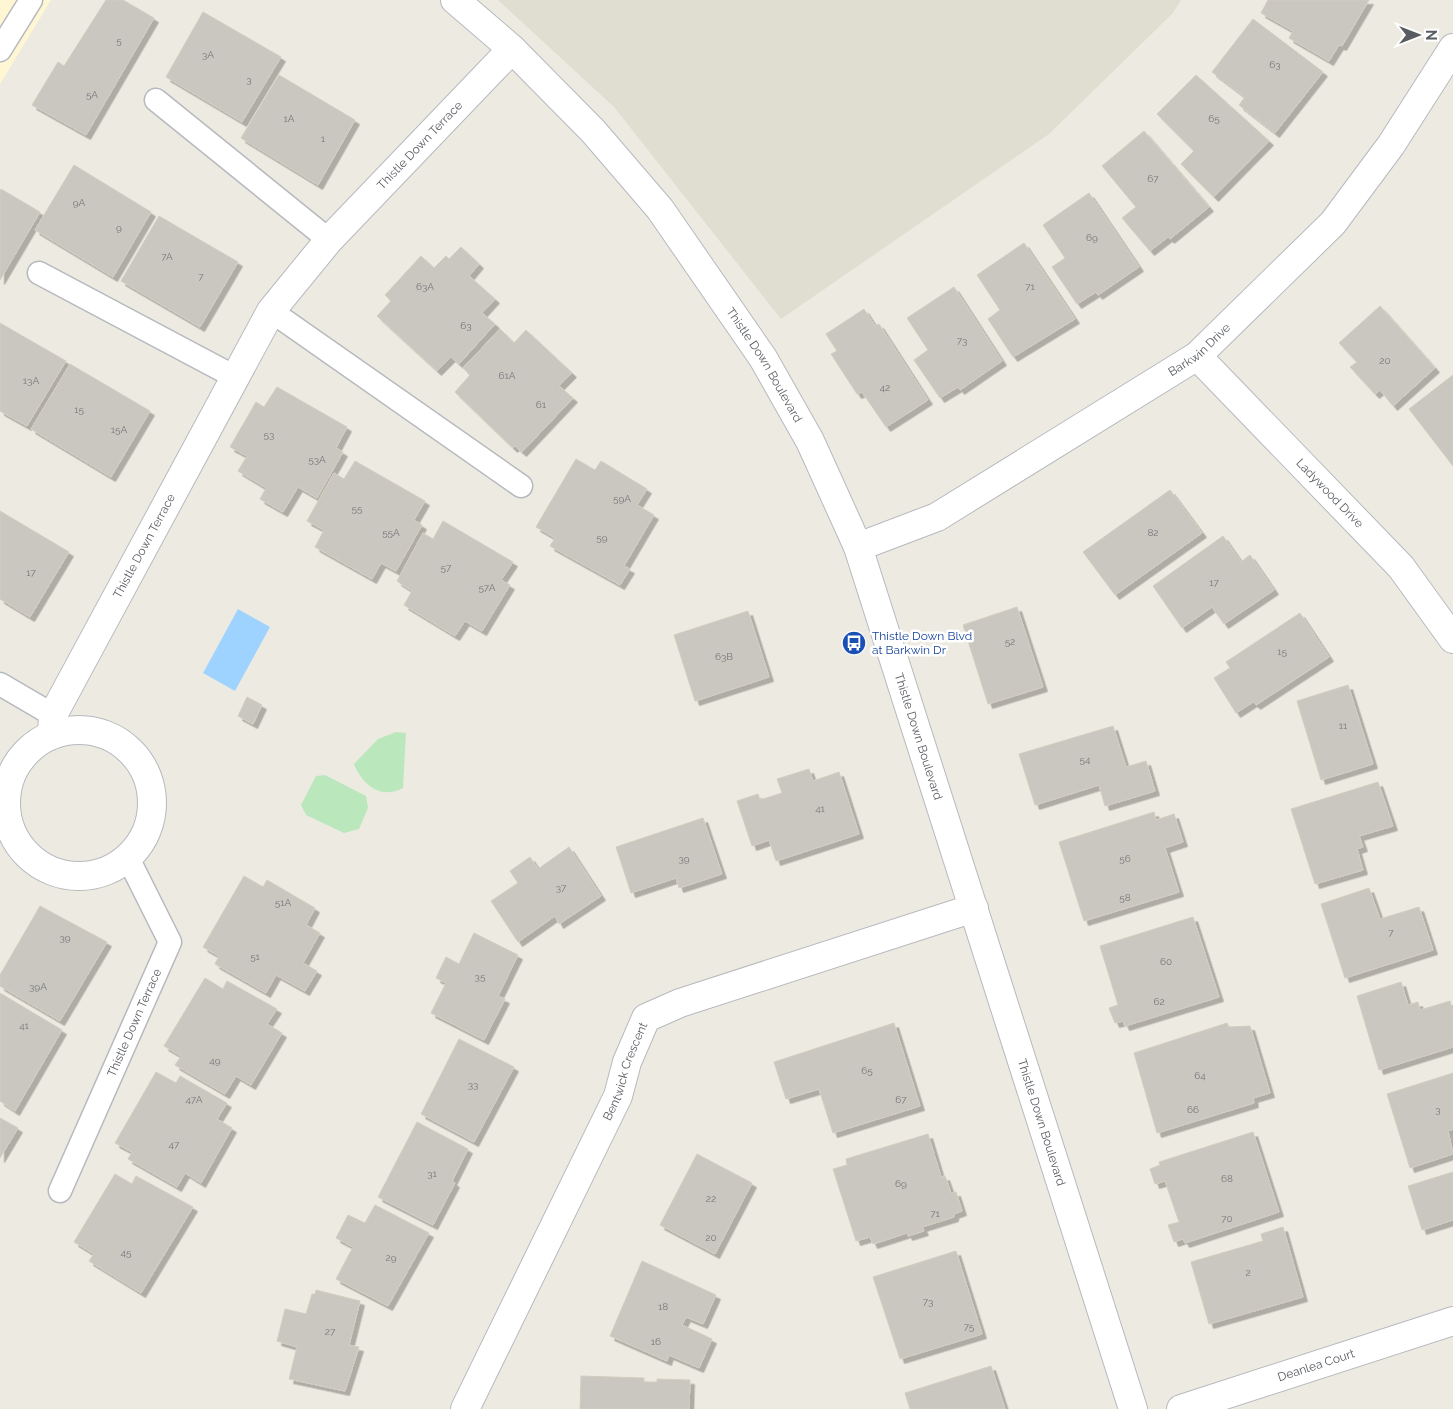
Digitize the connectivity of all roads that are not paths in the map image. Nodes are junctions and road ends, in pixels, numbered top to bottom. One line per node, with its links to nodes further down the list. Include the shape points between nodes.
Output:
1 (30, 0): 5 (lane)
2 (455, 0): 4 (street, Thistle Down Boulevard)
3 (1453, 48): 10 (street, Barkwin Drive, via 1391,145 1334,224)
4 (512, 49): 7 (street, Thistle Down Terrace); 13 (street, Thistle Down Boulevard, via 593,131 660,209 762,358 810,441)
5 (0, 50)
6 (156, 100): 7 (lane)
7 (329, 240): 9 (street, Thistle Down Terrace)
8 (39, 273): 11 (lane)
9 (271, 311): 11 (street, Thistle Down Terrace); 12 (lane)
10 (1197, 356): 13 (street, Barkwin Drive, via 937,517); 14 (street, Ladywood Drive, via 1402,568)
11 (235, 377): 16 (street, Thistle Down Terrace)
12 (521, 486)
13 (858, 547): 19 (street, Thistle Down Boulevard)
14 (1453, 639)
15 (0, 684): 16 (lane)
16 (52, 725): 17 (street, via 15,768); 18 (street, via 107,734 129,749 145,769 152,794 152,813 144,838)
17 (3, 811): 18 (street, via 12,832 28,855 49,870 73,876 107,871)
18 (128, 858): 20 (lane, Thistle Down Terrace, via 170,942)
19 (974, 908): 22 (street, Bentwick Crescent, via 680,1003 646,1018 627,1062 618,1096); 23 (street, Thistle Down Boulevard)
20 (60, 1191)
21 (1453, 1321): 24 (street, Deanlea Court)
22 (465, 1409)
23 (1133, 1409)
24 (1181, 1409)

